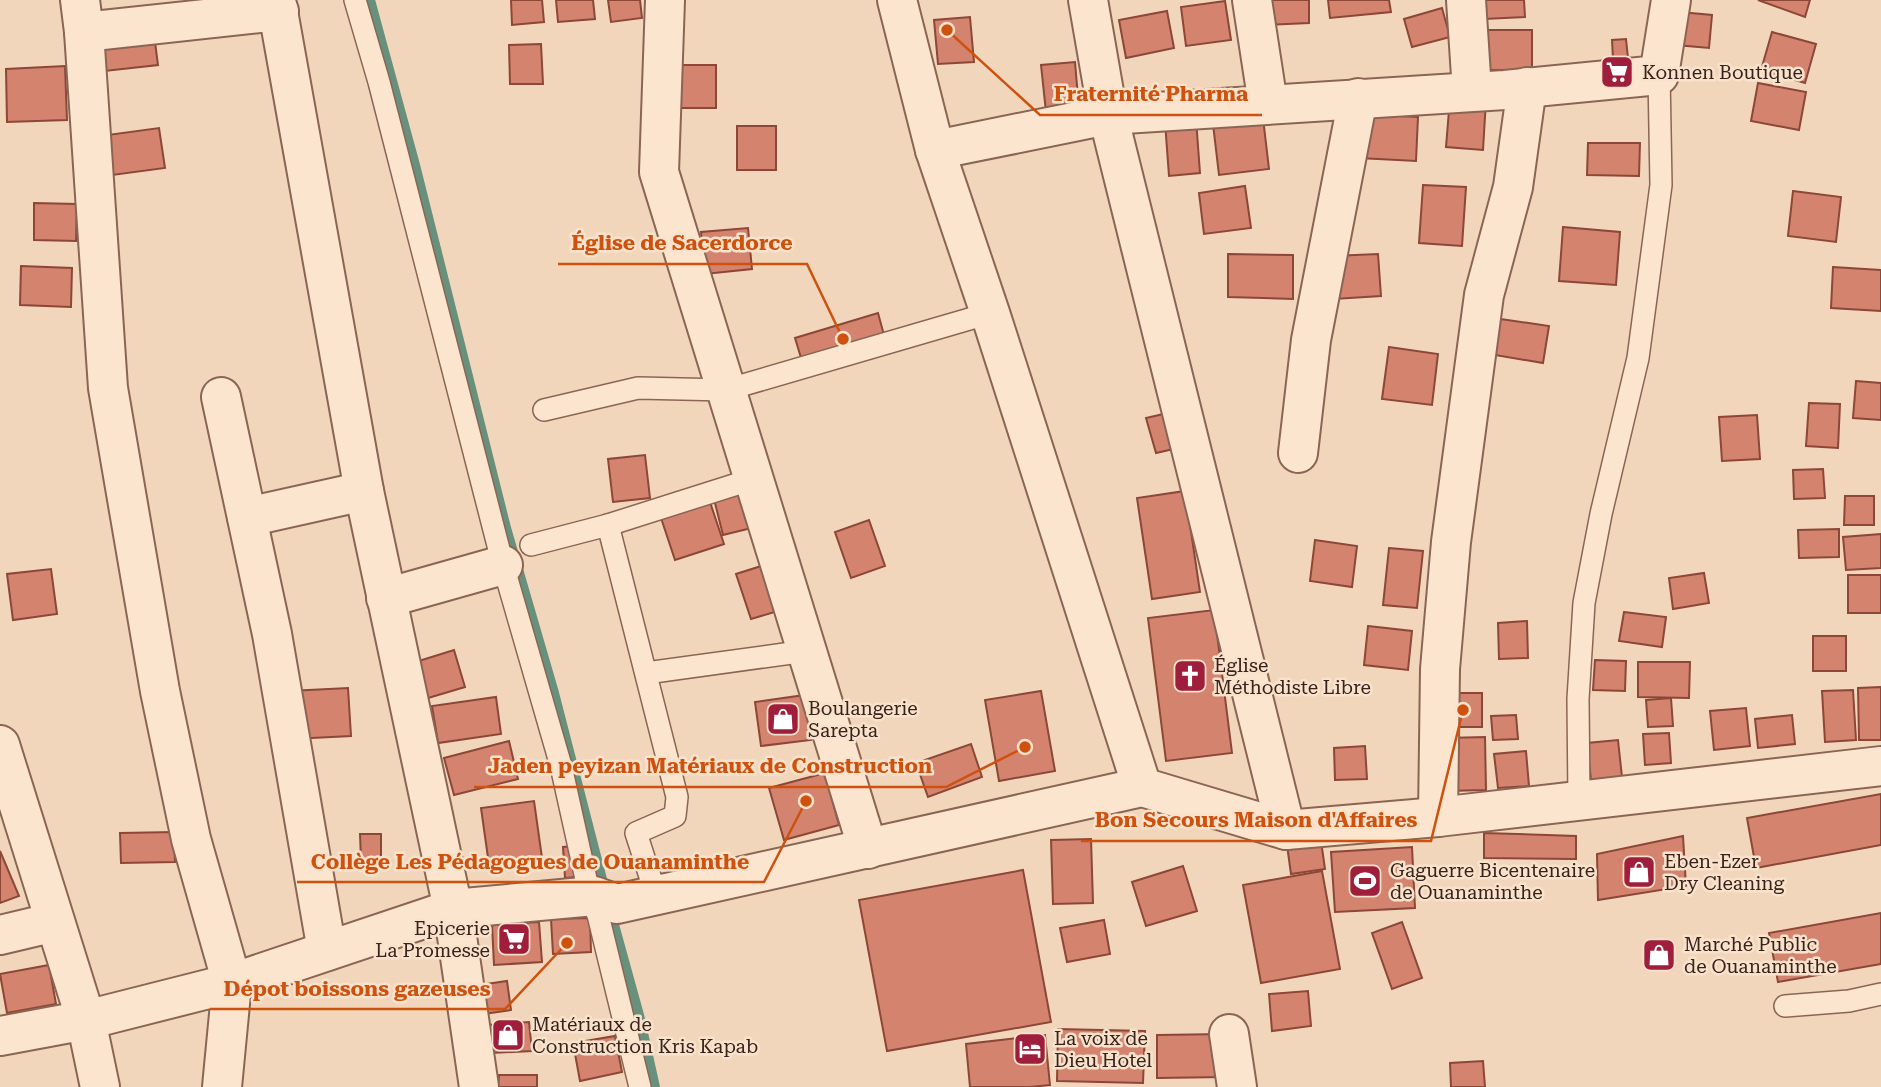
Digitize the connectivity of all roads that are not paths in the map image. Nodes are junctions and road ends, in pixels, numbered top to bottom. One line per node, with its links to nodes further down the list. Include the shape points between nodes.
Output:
1 (355, 0): 26 (lane)
2 (665, 0): 18 (street, via 659,172)
3 (897, 0): 16 (street)
4 (1088, 0): 15 (street)
5 (1252, 0): 14 (street)
6 (1466, 0): 12 (street)
7 (1671, 0): 10 (street)
8 (277, 5): 9 (street); 23 (street)
9 (82, 16): 43 (street, via 108,388 160,691 191,839)
10 (1659, 75): 11 (street); 33 (lane, via 1661,184 1638,358 1584,603 1578,699)
11 (1527, 87): 12 (street); 34 (street, via 1513,187 1484,295 1451,542 1440,669)
12 (1472, 91): 13 (street)
13 (1358, 98): 14 (street); 21 (street, via 1311,340)
14 (1268, 104): 15 (street)
15 (1108, 115): 16 (street); 35 (street)
16 (935, 150): 17 (street)
17 (989, 313): 18 (lane); 32 (street)
18 (726, 390): 20 (lane, via 638,388); 22 (street)
19 (221, 397): 24 (street)
20 (544, 410)
21 (1298, 453)
22 (753, 479): 25 (lane); 28 (street)
23 (364, 491): 24 (street); 27 (street)
24 (247, 517): 42 (street)
25 (608, 525): 26 (lane); 29 (lane)
26 (517, 555): 27 (street); 38 (lane, via 561,766)
27 (386, 598): 39 (street)
28 (806, 651): 29 (lane); 36 (street)
29 (646, 673): 37 (lane, via 677,797 675,816 636,833)
30 (1, 751): 40 (street)
31 (1881, 766): 33 (street)
32 (1142, 787): 35 (street); 36 (street)
33 (1579, 801): 34 (street)
34 (1438, 817): 35 (street)
35 (1286, 830)
36 (868, 849): 37 (street)
37 (656, 895): 38 (street)
38 (600, 899): 39 (street); 52 (lane, via 598,915)
39 (453, 909): 42 (street); 51 (street)
40 (55, 922): 41 (street); 46 (street)
41 (0, 935)
42 (327, 951): 43 (street)
43 (232, 983): 46 (street); 50 (street)
44 (1881, 994): 45 (lane)
45 (1785, 1006)
46 (86, 1020): 48 (street); 49 (street)
47 (1229, 1034): 53 (street)
48 (0, 1037)
49 (100, 1087)
50 (222, 1087)
51 (479, 1087)
52 (640, 1087)
53 (1231, 1087)

